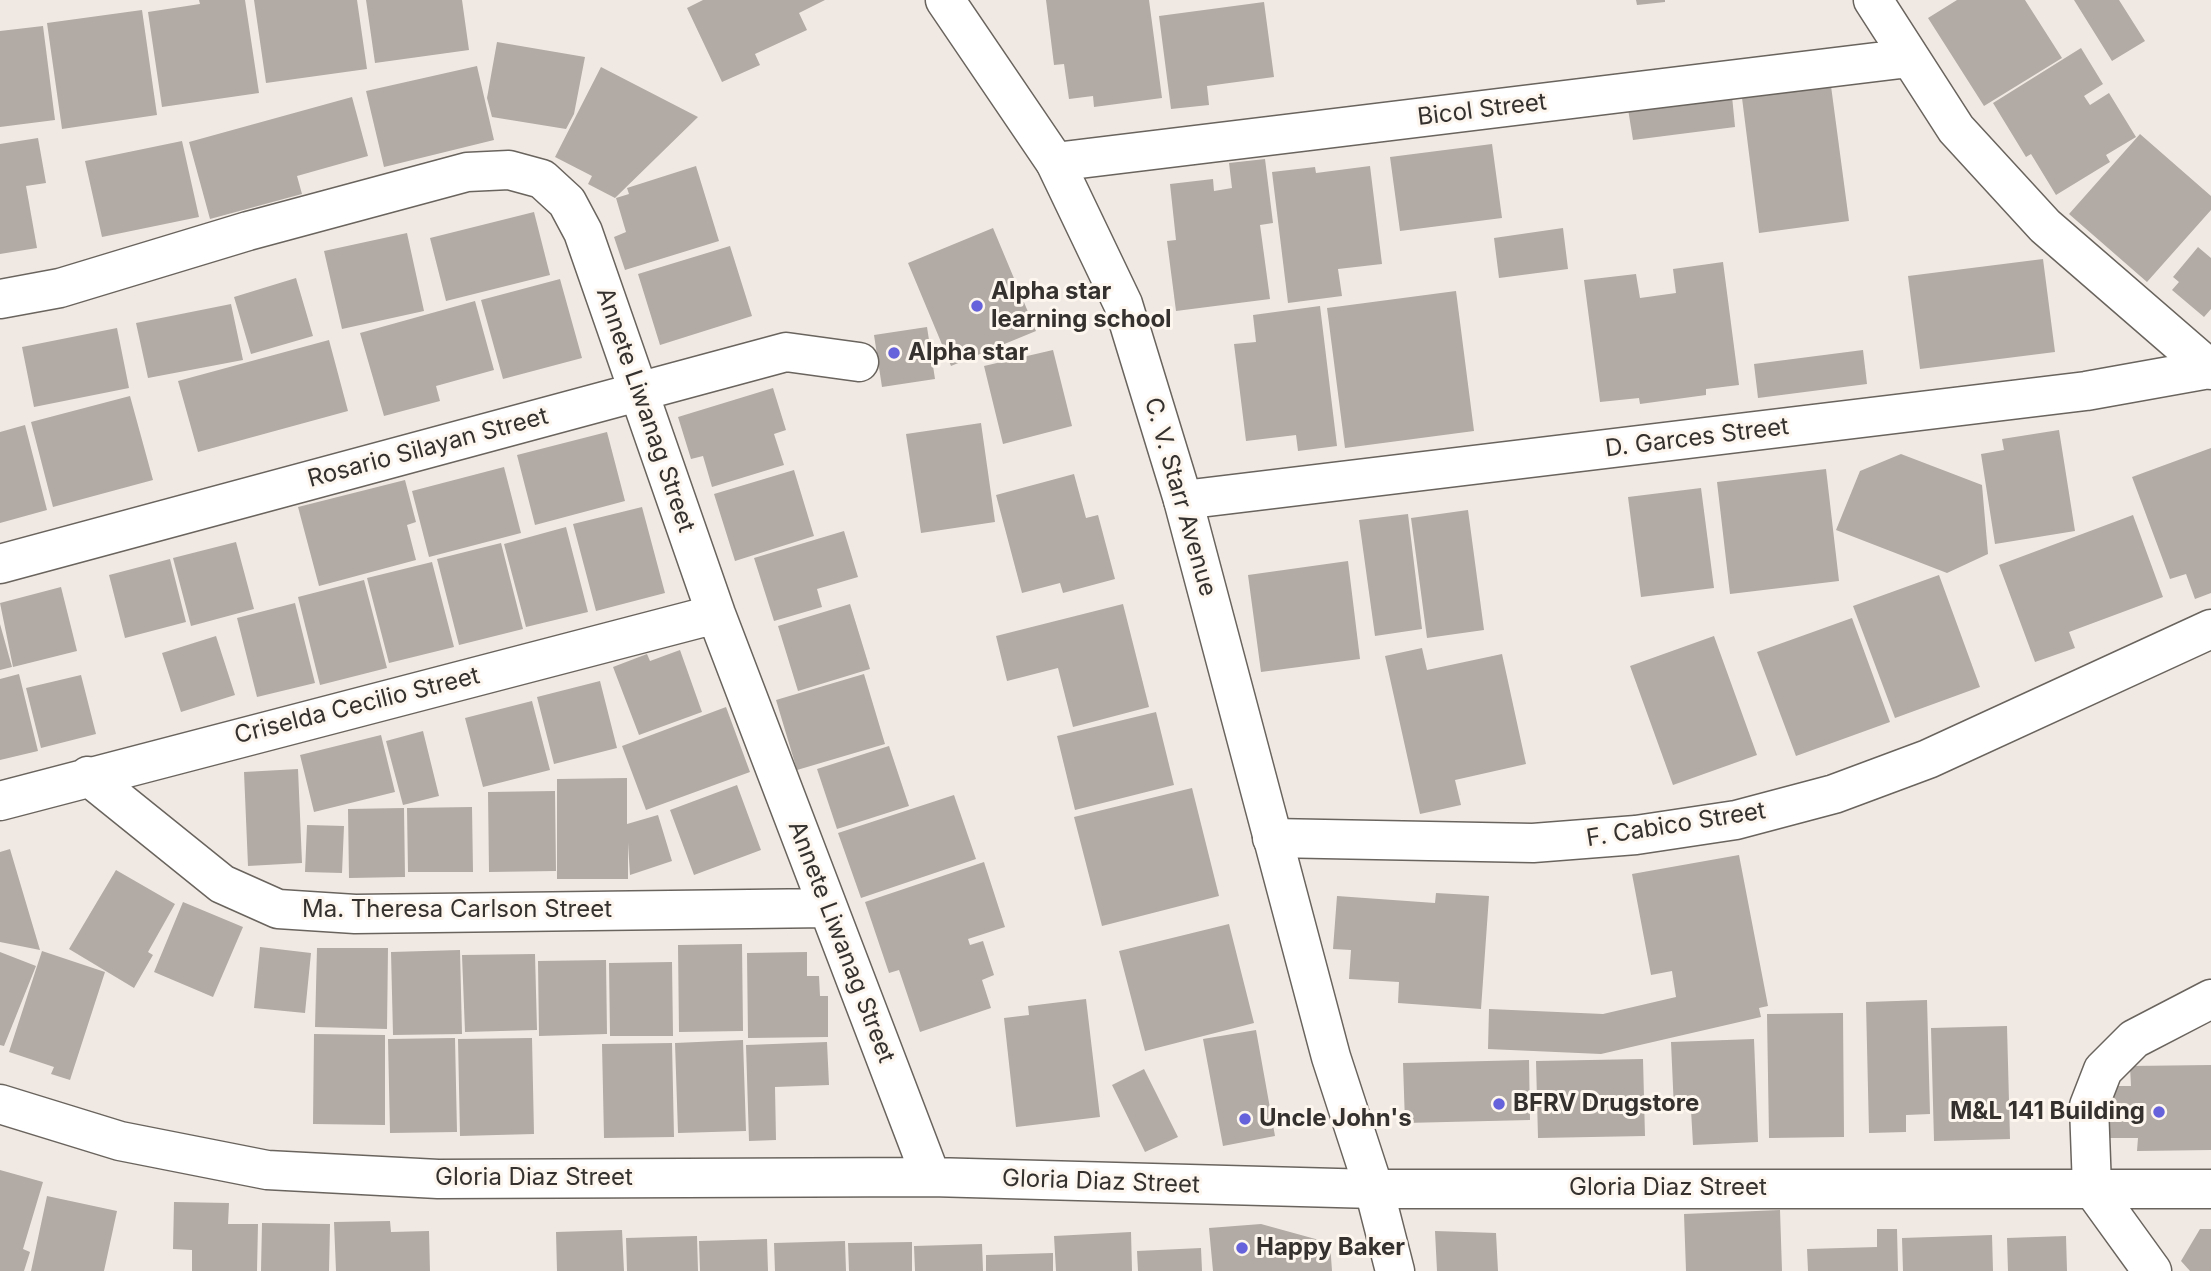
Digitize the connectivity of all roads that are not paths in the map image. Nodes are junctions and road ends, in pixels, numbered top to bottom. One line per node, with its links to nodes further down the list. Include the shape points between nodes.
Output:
1 (945, 0): 4 (street, C. V. Starr Avenue)
2 (1873, 0): 3 (street)
3 (1909, 58): 4 (street, Bicol Street); 7 (street, via 1956,129 2045,226)
4 (1055, 162): 9 (street, C. V. Starr Avenue, via 1123,304)
5 (0, 299): 8 (street, Annete Liwanag Street, via 60,288 467,172 509,170 542,179 567,202 583,232)
6 (859, 362): 8 (street, Rosario Silayan Street, via 786,352)
7 (2210, 370): 9 (street, D. Garces Street, via 2086,391)
8 (639, 391): 10 (street, Rosario Silayan Street); 11 (street, Annete Liwanag Street)
9 (1183, 500): 15 (street, C. V. Starr Avenue)
10 (0, 564)
11 (716, 614): 13 (street, Criselda Cecilio Street); 16 (street, Annete Liwanag Street)
12 (2211, 629): 15 (street, F. Cabico Street, via 1928,759 1834,794 1736,820 1636,835 1533,843)
13 (88, 776): 14 (street, Criselda Cecilio Street); 16 (street, Ma. Theresa Carlson Street, via 222,884 278,909 355,914)
14 (0, 802)
15 (1272, 838): 21 (street, C. V. Starr Avenue)
16 (828, 908): 19 (street, Annete Liwanag Street)
17 (2211, 999): 20 (street, via 2134,1039 2103,1070 2090,1106)
18 (0, 1104): 19 (street, Gloria Diaz Street, via 120,1141 267,1170 438,1179)
19 (930, 1177): 21 (street, Gloria Diaz Street)
20 (2092, 1188): 21 (street, Gloria Diaz Street); 22 (street, Gloria Diaz Street); 24 (street)
21 (1374, 1189): 23 (street, C. V. Starr Avenue)
22 (2211, 1189)
23 (1395, 1271)
24 (2152, 1271)

